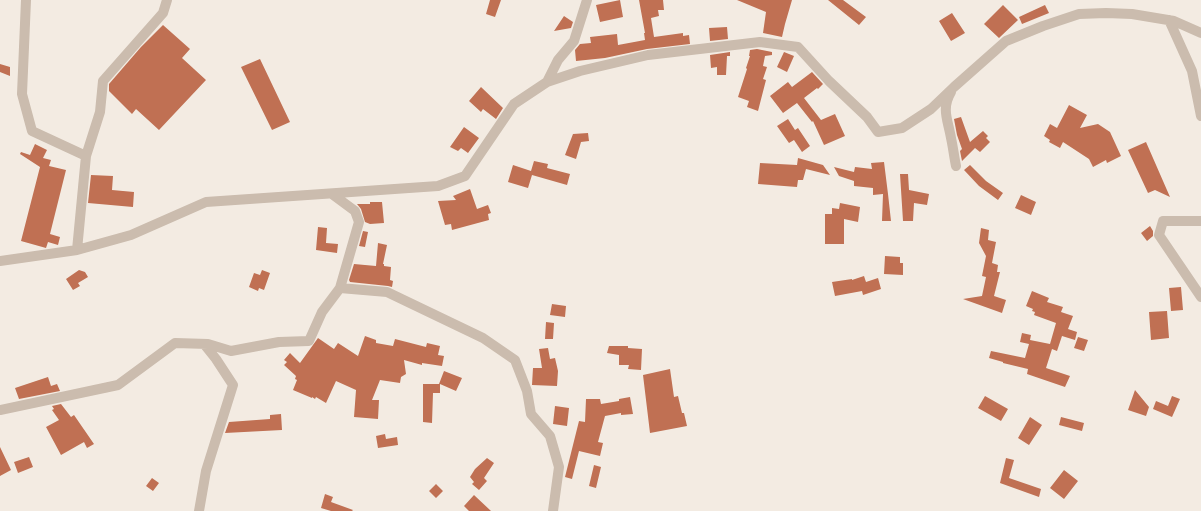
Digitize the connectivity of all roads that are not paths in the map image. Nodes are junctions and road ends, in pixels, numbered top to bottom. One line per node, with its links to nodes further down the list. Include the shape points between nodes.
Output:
1 (26, 0): 9 (street, via 22,94 32,131)
2 (167, 0): 9 (street, via 163,13 102,81 100,112)
3 (587, 0): 6 (street, via 574,41 558,60)
4 (1169, 20): 5 (street); 7 (street, via 1132,14 1079,14 1006,41); 8 (street, via 1192,71)
5 (1201, 33)
6 (546, 82): 7 (street, via 580,71 648,56 760,42 798,47 867,117 878,132 902,128 931,109); 11 (street, via 514,104 465,176 438,186)
7 (954, 87): 10 (street, via 947,99 945,114)
8 (1201, 116)
9 (86, 156): 13 (street)
10 (956, 166)
11 (332, 194): 13 (street, via 206,202 131,235); 15 (street, via 355,211 359,222)
12 (1201, 221): 16 (street, via 1163,221 1159,236)
13 (77, 250): 14 (street)
14 (0, 261)
15 (340, 288): 17 (street, via 322,312 309,341 279,342 231,351); 20 (street, via 387,292 483,338 515,360 528,391 531,414 550,436 558,467)
16 (1201, 296)
17 (204, 344): 18 (street, via 175,343 118,385); 19 (street, via 233,385 206,471)
18 (0, 410)
19 (199, 511)
20 (553, 511)

